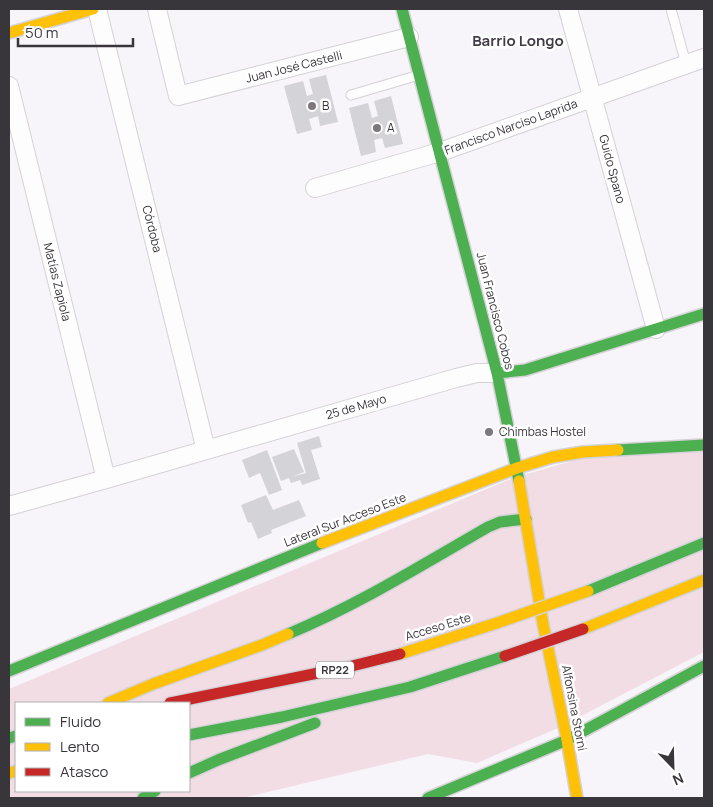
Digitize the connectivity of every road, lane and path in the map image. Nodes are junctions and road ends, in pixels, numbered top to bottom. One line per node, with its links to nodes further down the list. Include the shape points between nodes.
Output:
1 (95, 9): 6 (main road); 20 (street, Córdoba)
2 (157, 9): 7 (street, Juan José Castelli, via 178,96)
3 (402, 9): 7 (main road, Juan Francisco Cobos)
4 (568, 9): 13 (street, Guido Spano)
5 (671, 9): 9 (lane)
6 (9, 33)
7 (410, 37): 10 (main road, Juan Francisco Cobos)
8 (704, 58): 9 (street, Francisco Narciso Laprida)
9 (686, 64): 13 (street, Francisco Narciso Laprida)
10 (419, 75): 12 (lane); 14 (main road, Juan Francisco Cobos)
11 (9, 86): 22 (street, Matías Zapiola)
12 (351, 95)
13 (593, 97): 14 (street, Francisco Narciso Laprida); 17 (street, Guido Spano)
14 (440, 152): 15 (street, Francisco Narciso Laprida); 18 (main road, Juan Francisco Cobos)
15 (315, 188)
16 (704, 314): 17 (main road, 25 de Mayo)
17 (656, 330): 18 (main road, 25 de Mayo, via 525,370)
18 (498, 373): 20 (street, 25 de Mayo, via 456,378); 21 (main road, Juan Francisco Cobos)
19 (704, 445): 21 (main road, Lateral Sur Acceso Este, via 584,452)
20 (206, 450): 22 (street, 25 de Mayo)
21 (517, 468): 24 (main road, Juan Francisco Cobos); 29 (main road, Lateral Sur Acceso Este, via 297,553)
22 (106, 479): 23 (street, 25 de Mayo)
23 (9, 506)
24 (526, 519): 27 (main road, Juan Francisco Cobos); 31 (main road, via 488,527 319,621)
25 (704, 543): 32 (main road, Acceso Este / RP22, bridge, via 588,591 407,652)
26 (704, 580): 30 (main road, bridge, via 583,629)
27 (543, 624): 34 (main road, Alfonsina Storni)
28 (704, 666): 34 (main road)
29 (9, 671)
30 (410, 687): 33 (main road); 35 (main road)
31 (110, 702)
32 (175, 702)
33 (190, 735)
34 (567, 740): 36 (main road); 37 (main road, Alfonsina Storni)
35 (190, 773)
36 (428, 798)
37 (577, 798)

